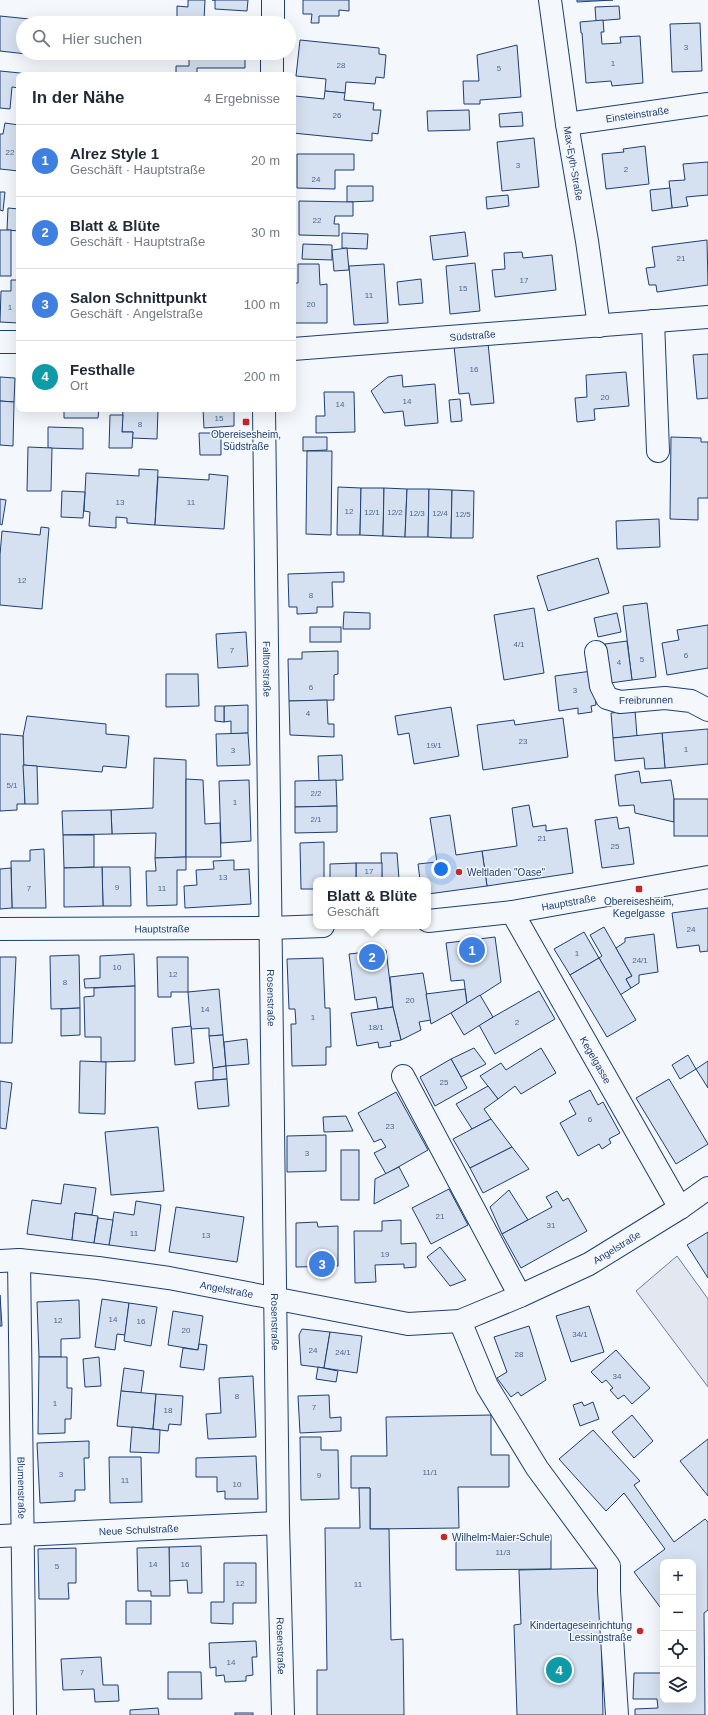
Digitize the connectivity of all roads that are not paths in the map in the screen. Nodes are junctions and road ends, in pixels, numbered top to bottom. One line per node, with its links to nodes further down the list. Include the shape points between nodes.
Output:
1 (273, 0): 3 (street)
2 (550, 0): 7 (street, Max-Eyth-Straße)
3 (273, 16)
4 (272, 60): 5 (street)
5 (272, 72)
6 (708, 104): 7 (street, Einsteinstraße)
7 (567, 124): 10 (street, Max-Eyth-Straße)
8 (708, 317): 9 (street, Südstraße)
9 (653, 320): 10 (street, Südstraße); 15 (street)
10 (599, 326): 13 (street, Südstraße)
11 (0, 342): 12 (street)
12 (16, 342)
13 (296, 349)
14 (264, 412): 22 (street, Falltorstraße)
15 (658, 451)
16 (596, 652): 17 (street, Freibrunnen, via 601,686 607,698 620,702 672,699 691,702)
17 (708, 710)
18 (708, 877): 19 (street, Hauptstraße)
19 (512, 912): 20 (street, Hauptstraße); 26 (street, Kegelgasse)
20 (431, 921)
21 (313, 926): 22 (street, Hauptstraße)
22 (270, 928): 23 (street, Hauptstraße); 29 (street, Rosenstraße)
23 (0, 930)
24 (403, 1076): 28 (street)
25 (708, 1188): 26 (street, Angelstraße)
26 (680, 1208): 28 (street, Angelstraße, via 589,1264)
27 (9, 1260): 29 (street, Angelstraße, via 98,1268); 33 (street, Blumenstraße)
28 (520, 1296): 30 (street, Angelstraße)
29 (275, 1297): 30 (street, Angelstraße, via 408,1324); 31 (street, Rosenstraße)
30 (460, 1321): 36 (street, via 487,1386 524,1448 609,1566)
31 (278, 1523): 33 (street, Neue Schulstraße); 35 (street, Rosenstraße)
32 (0, 1536): 33 (street, Neue Schulstraße)
33 (24, 1536): 34 (street, Blumenstraße)
34 (26, 1715)
35 (283, 1715)
36 (617, 1715)

